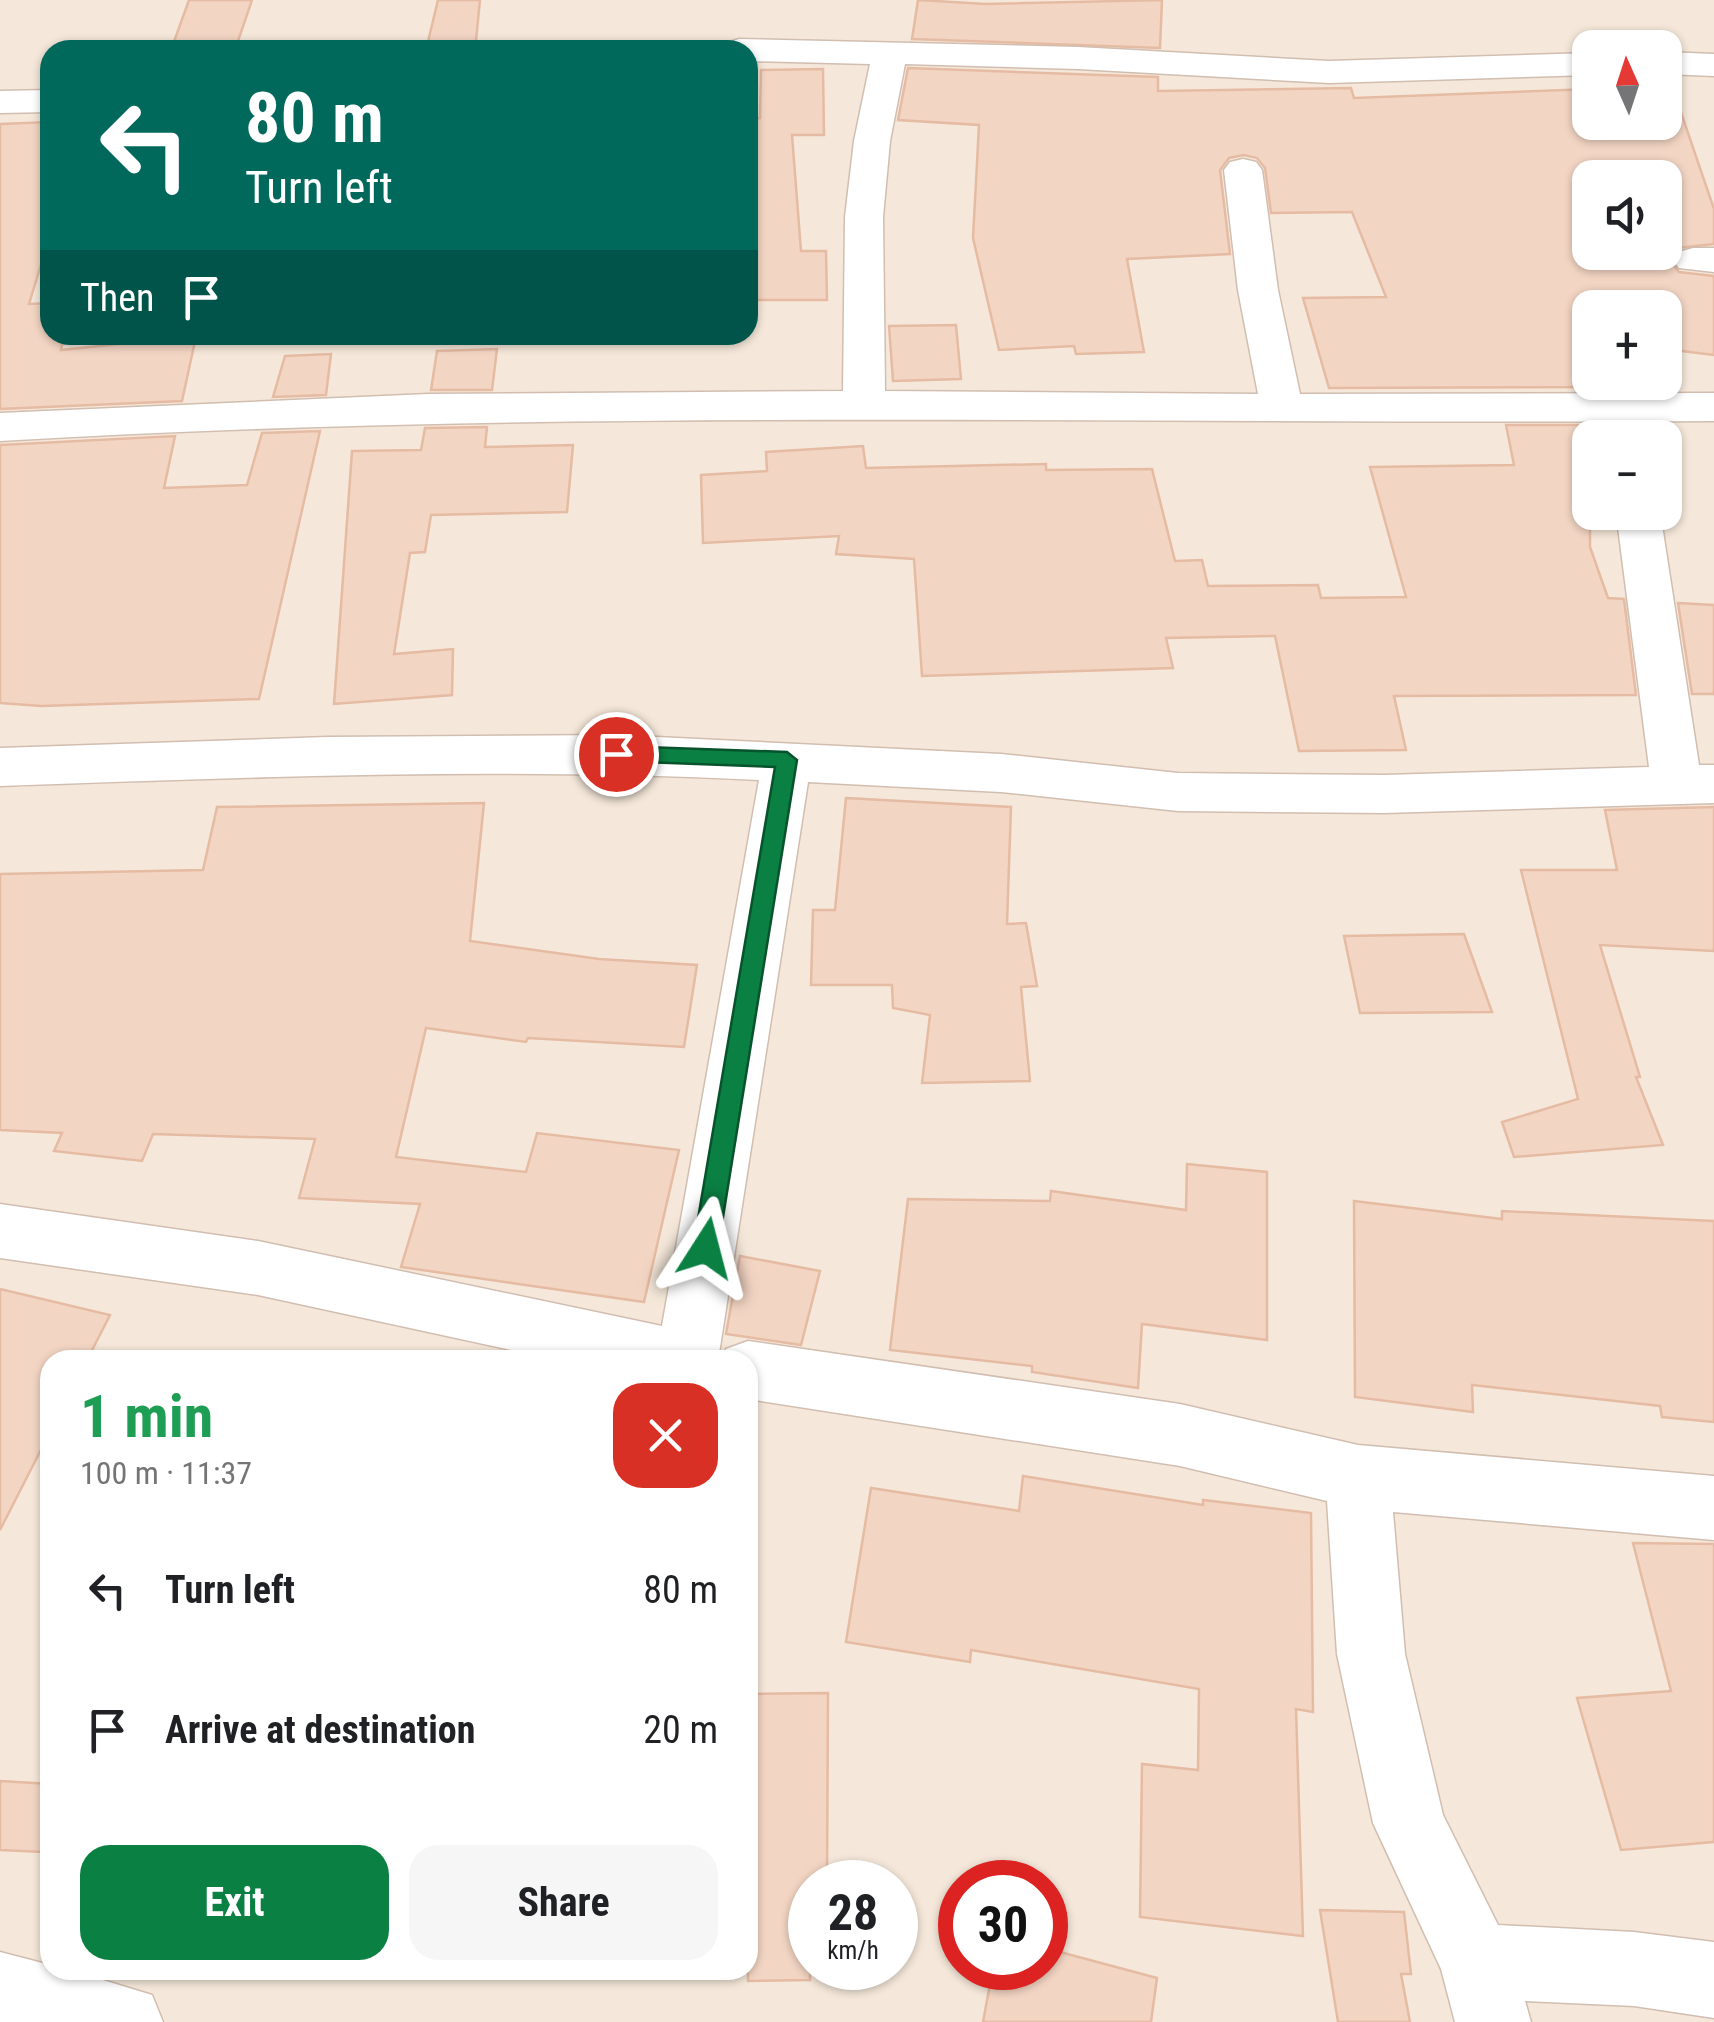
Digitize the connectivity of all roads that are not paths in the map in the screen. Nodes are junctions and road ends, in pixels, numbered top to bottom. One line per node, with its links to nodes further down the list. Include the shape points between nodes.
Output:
1 (758, 51): 2 (street)
2 (889, 56): 5 (street, via 1329,72); 9 (street, via 864,217)
3 (1682, 63): 4 (street)
4 (1714, 64)
5 (1572, 65)
6 (40, 101): 7 (street)
7 (0, 102)
8 (1243, 170): 11 (street)
9 (864, 405): 11 (street); 14 (street, via 572,402)
10 (1714, 406): 12 (street)
11 (1282, 409): 13 (street)
12 (1642, 420)
13 (1572, 421)
14 (0, 427)
15 (1642, 530): 18 (street)
16 (787, 760): 17 (street, via 347,756); 18 (street, via 1178,792 1385,794); 21 (street)
17 (0, 767)
18 (1695, 783)
19 (0, 1231): 20 (street, via 104,1241 385,1292)
20 (641, 1350)
21 (687, 1350)
22 (758, 1372): 23 (street, via 1180,1435)
23 (1358, 1477): 24 (street); 27 (street, via 1371,1654 1408,1823)
24 (1714, 1508)
25 (1714, 1980): 27 (street, via 1634,1969)
26 (0, 1990): 28 (street)
27 (1484, 1991)
28 (104, 2019)

